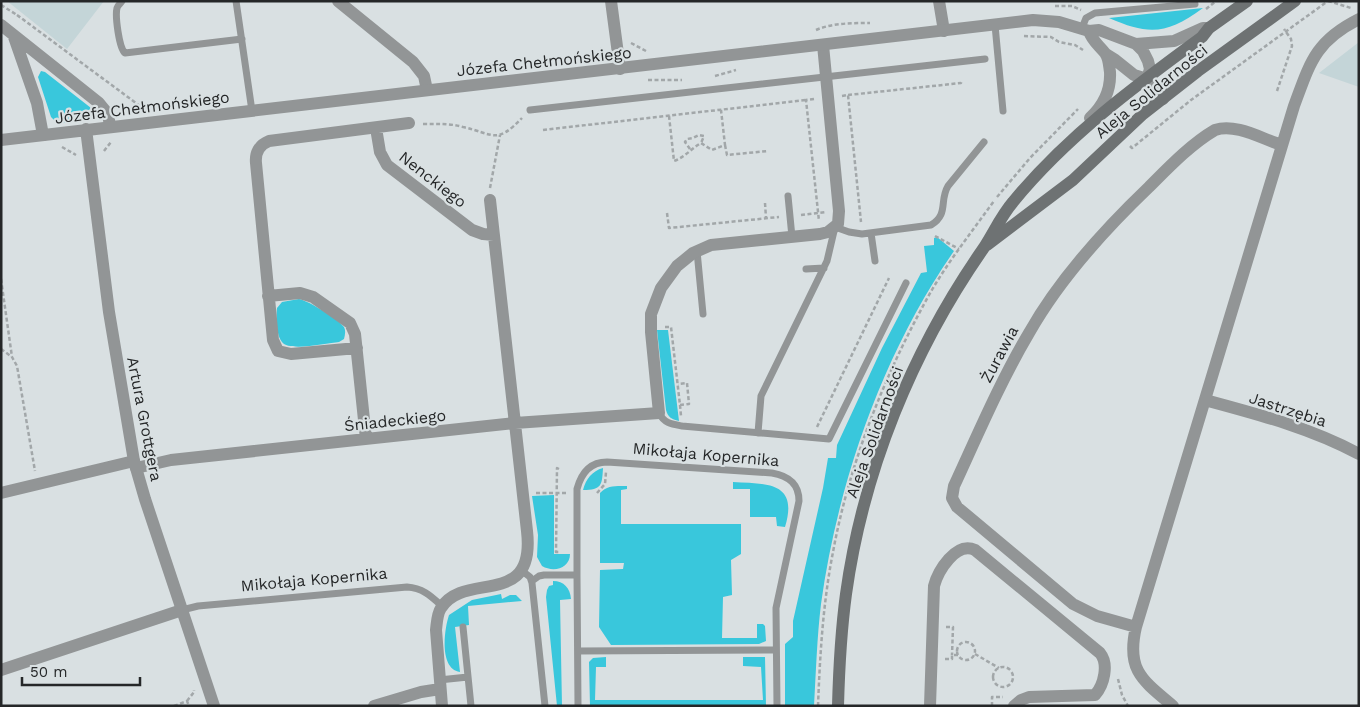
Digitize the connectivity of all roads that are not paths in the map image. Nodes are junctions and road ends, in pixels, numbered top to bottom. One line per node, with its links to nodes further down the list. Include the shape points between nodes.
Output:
1 (122, 1): 16 (lane, via 117,14 120,47 125,53)
2 (236, 1): 16 (lane)
3 (338, 1): 24 (street, via 413,62 424,76)
4 (611, 1): 21 (street)
5 (939, 1): 14 (street)
6 (1247, 1): 12 (main road, Aleja Solidarności)
7 (1294, 1): 25 (main road, Aleja Solidarności)
8 (1195, 4): 13 (lane, via 1095,13 1086,18)
9 (1357, 14): 37 (street, via 1326,41 1311,61)
10 (995, 25): 13 (street, Józefa Chełmońskiego, via 1046,20); 14 (street, Józefa Chełmońskiego); 28 (lane)
11 (1, 26): 15 (street)
12 (1210, 28): 17 (street, Józefa Chełmońskiego, via 1174,41); 23 (main road, Aleja Solidarności)
13 (1086, 29): 17 (street, Józefa Chełmońskiego, via 1104,31); 19 (street)
14 (944, 31): 18 (street, Józefa Chełmońskiego)
15 (13, 34): 30 (street, via 99,102 108,114); 34 (street, via 37,103)
16 (242, 39): 27 (lane)
17 (1136, 44): 23 (street, via 1148,61)
18 (823, 45): 21 (street, Józefa Chełmońskiego); 22 (street)
19 (1106, 54): 23 (street, via 1134,75); 33 (street, via 1110,81 1108,94 1101,107 1083,124)
20 (985, 58): 22 (lane)
21 (620, 69): 24 (street, Józefa Chełmońskiego)
22 (826, 76): 26 (lane); 40 (street, via 839,211)
23 (1147, 79): 25 (street); 33 (main road, Aleja Solidarności)
24 (427, 90): 27 (street, Józefa Chełmońskiego)
25 (1163, 99): 44 (main road, Aleja Solidarności, via 1073,180)
26 (530, 110)
27 (252, 111): 30 (street, Józefa Chełmońskiego)
28 (1003, 111)
29 (409, 123): 31 (street)
30 (110, 126): 32 (street, Józefa Chełmońskiego)
31 (376, 128): 42 (street, Nenckiego, via 386,165 472,230); 50 (street, via 274,140 264,143 258,150 256,163)
32 (86, 129): 34 (street, Józefa Chełmońskiego); 59 (street, Artura Grottgera, via 108,305)
33 (1080, 133): 44 (main road, Aleja Solidarności, via 1012,202)
34 (43, 135): 35 (street, Józefa Chełmońskiego)
35 (1, 140)
36 (984, 142): 41 (lane, via 946,189 944,210 936,222 926,227)
37 (1282, 145): 53 (street); 67 (street, Żurawia, via 1231,129 1215,130 1167,170 1117,219 1075,267 1029,332 954,486 952,498 956,507 1073,604 1097,616)
38 (788, 196): 43 (lane)
39 (490, 200): 42 (street)
40 (835, 227): 41 (lane, via 849,232); 43 (street, via 824,233); 47 (lane)
41 (871, 233): 46 (lane)
42 (494, 235): 55 (street)
43 (792, 237): 45 (street, via 722,243)
44 (985, 246): 81 (main road, Aleja Solidarności, via 928,339 899,403 878,461 858,530 846,594)
45 (697, 251): 51 (lane); 54 (street, via 684,259 669,276 652,309 651,332)
46 (875, 261)
47 (824, 268): 48 (lane); 56 (lane, via 761,396)
48 (806, 269)
49 (906, 283): 56 (lane, via 829,439)
50 (268, 296): 52 (street, via 300,293 313,297 350,323); 52 (street, via 273,340 278,351 290,354)
51 (703, 314)
52 (356, 348): 57 (street)
53 (1205, 400): 58 (street, Jastrzębia, via 1315,433); 67 (street)
54 (659, 413): 55 (street, Śniadeckiego); 56 (lane, via 669,424)
55 (515, 423): 57 (street, Śniadeckiego); 61 (street, via 528,541 527,557)
56 (758, 433)
57 (366, 439): 59 (street, Śniadeckiego)
58 (1359, 454)
59 (135, 464): 60 (street, Śniadeckiego); 65 (street, Artura Grottgera)
60 (1, 493)
61 (521, 570): 63 (lane); 64 (street, via 504,582 455,596)
62 (577, 575): 63 (lane, via 544,575); 68 (lane, Mikołaja Kopernika, via 576,493 585,472 596,463 772,473 786,477 798,489 799,501 776,608); 69 (lane)
63 (532, 581): 78 (lane)
64 (442, 606): 65 (lane, Mikołaja Kopernika, via 426,592 407,587); 72 (street, via 436,630)
65 (182, 610): 70 (street); 74 (street, Artura Grottgera)
66 (463, 627): 71 (lane)
67 (1136, 627): 84 (street, via 1133,654 1137,671)
68 (776, 650): 69 (lane); 80 (lane, Mikołaja Kopernika)
69 (578, 651): 79 (lane)
70 (1, 670)
71 (468, 677): 72 (lane); 77 (lane)
72 (439, 684): 75 (street); 76 (street)
73 (1094, 701): 82 (street, via 1105,667 1103,656 975,550 968,548 958,551 949,561 934,586); 83 (street, via 1029,696)
74 (214, 706)
75 (374, 706)
76 (442, 706)
77 (471, 706)
78 (545, 706)
79 (578, 706)
80 (777, 706)
81 (838, 706)
82 (930, 706)
83 (1014, 706)
84 (1173, 706)

